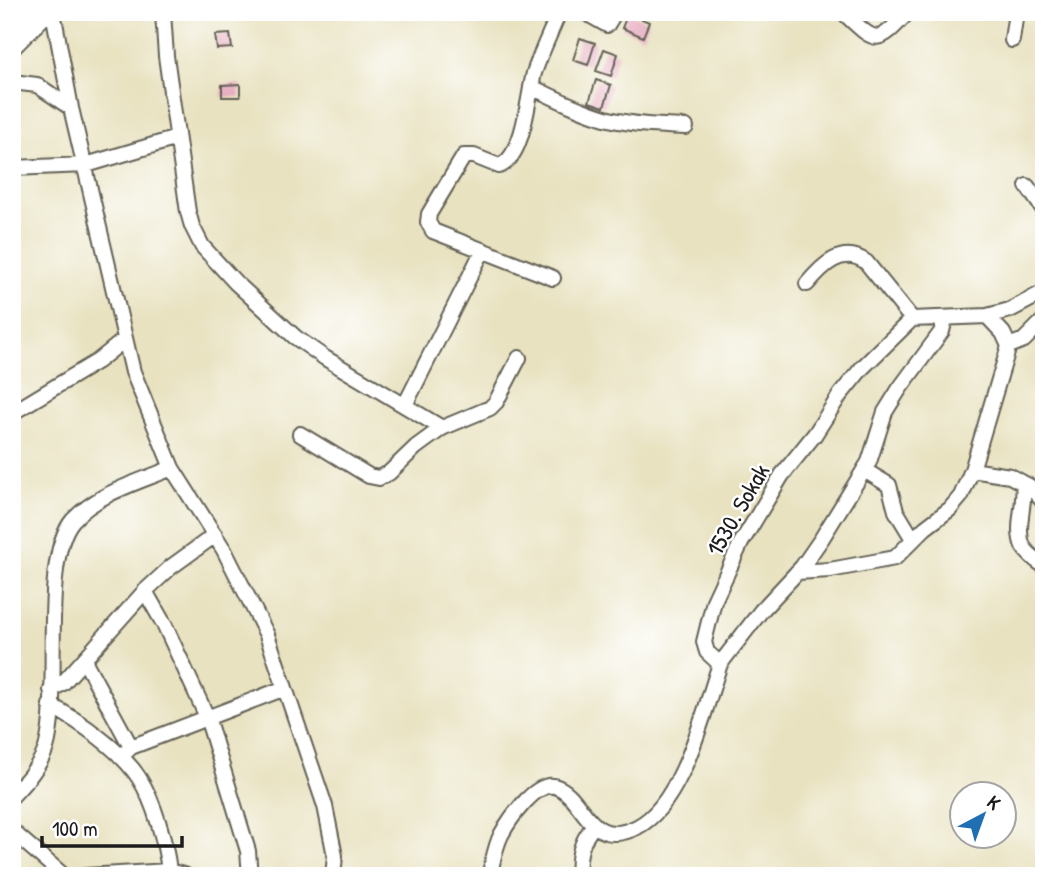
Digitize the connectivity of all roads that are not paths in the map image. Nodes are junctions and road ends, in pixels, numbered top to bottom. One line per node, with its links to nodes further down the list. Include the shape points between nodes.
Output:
1 (29, 12): 11 (street, via 26,30)
2 (51, 12): 11 (street); 14 (street)
3 (559, 12): 13 (street)
4 (584, 12): 5 (street, via 607,25)
5 (615, 12)
6 (843, 12): 7 (street, via 867,34 879,38 890,33)
7 (908, 12)
8 (1016, 12): 10 (street)
9 (163, 13): 16 (street)
10 (1012, 40)
11 (16, 45)
12 (12, 82): 14 (street, via 37,85)
13 (531, 86): 15 (street, via 608,119); 21 (street, via 516,148 508,161 499,166 464,156 428,218 433,231)
14 (72, 108): 17 (street)
15 (686, 127)
16 (177, 138): 17 (street); 32 (street, via 189,219 202,246 304,345)
17 (86, 166): 18 (street); 29 (street)
18 (12, 168)
19 (1027, 186): 20 (street)
20 (1044, 210)
21 (482, 250): 22 (street); 32 (street)
22 (554, 278)
23 (807, 284): 26 (street, via 831,261 845,255 857,257)
24 (1044, 292): 25 (street)
25 (987, 316): 27 (street); 30 (street)
26 (912, 319): 27 (street); 47 (street, 1530. Sokak, via 840,395 782,475 741,543 714,601 704,642)
27 (945, 319): 37 (street, via 942,331 885,412)
28 (1044, 320): 30 (street, via 1024,340)
29 (124, 340): 33 (street, via 98,361); 36 (street)
30 (1009, 346): 38 (street)
31 (519, 358): 34 (street, via 493,405)
32 (405, 405): 34 (street)
33 (12, 412)
34 (442, 428): 35 (street, via 379,478)
35 (300, 434)
36 (172, 468): 41 (street); 49 (street, via 106,496 83,511 66,531 56,581)
37 (863, 470): 42 (street, via 889,485 896,510); 44 (street)
38 (972, 470): 39 (street, via 1010,476); 42 (street, via 950,509)
39 (1023, 483): 40 (street); 43 (street, via 1023,546)
40 (1044, 502)
41 (215, 535): 45 (street); 48 (street, via 267,635)
42 (913, 539): 44 (street, via 895,558)
43 (1044, 566)
44 (797, 572): 47 (street)
45 (145, 591): 46 (street); 51 (street)
46 (84, 660): 49 (street, via 64,683); 52 (street)
47 (720, 664): 54 (street, via 684,769 656,812 626,831)
48 (285, 688): 51 (street); 62 (street, via 325,806 335,856)
49 (51, 690): 50 (street)
50 (50, 705): 52 (street); 53 (street, via 46,749)
51 (207, 717): 52 (street); 61 (street, via 248,851)
52 (126, 752): 56 (street, via 166,846)
53 (12, 796)
54 (594, 825): 63 (street, via 561,790 546,786 532,794 501,835); 64 (street, via 582,844)
55 (12, 831): 58 (street)
56 (170, 871): 57 (street); 60 (street)
57 (114, 875): 59 (street)
58 (64, 876)
59 (86, 876)
60 (186, 876)
61 (250, 876)
62 (333, 876)
63 (489, 876)
64 (579, 876)

